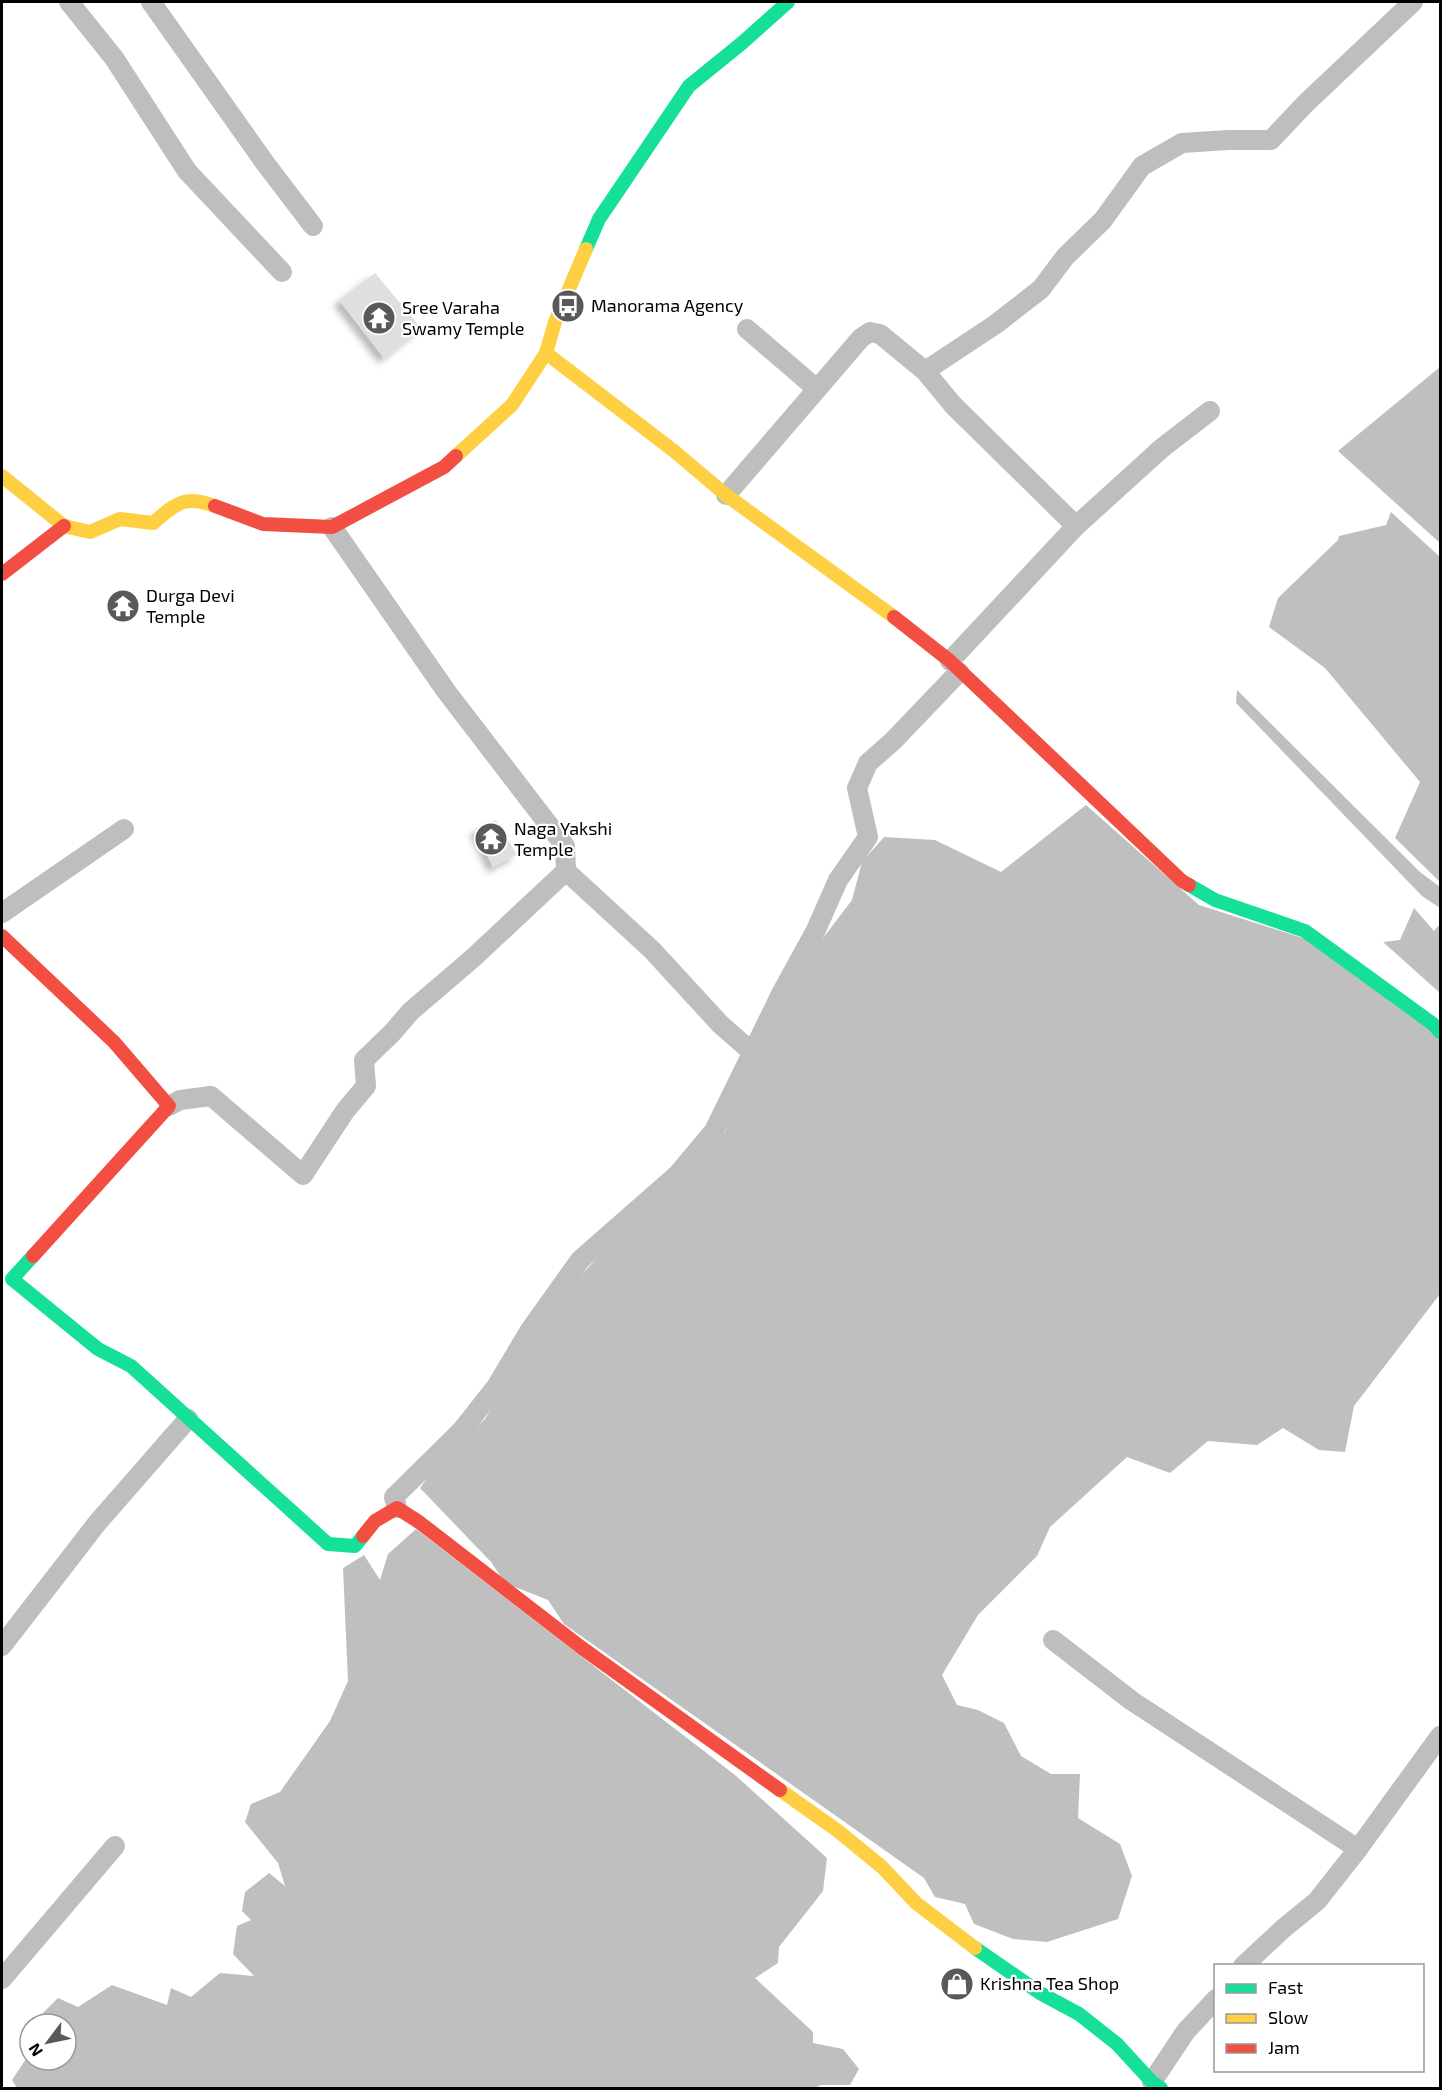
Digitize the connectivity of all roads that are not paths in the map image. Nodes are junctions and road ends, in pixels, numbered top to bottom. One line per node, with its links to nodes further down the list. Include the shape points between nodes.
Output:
1 (69, 2): 6 (street, via 114,58 187,171)
2 (151, 2): 5 (street)
3 (788, 2): 8 (street, via 688,86 599,219 555,322)
4 (1413, 2): 9 (street, via 1271,140 1182,143 1142,166 1103,220 1065,257 1041,289)
5 (313, 226)
6 (282, 272)
7 (747, 329): 10 (street)
8 (546, 353): 13 (street); 16 (street, via 512,405 444,466)
9 (925, 371): 10 (street, via 880,334 870,332); 15 (street, via 953,405)
10 (817, 389): 13 (street)
11 (1210, 411): 15 (street, via 1162,448)
12 (2, 476): 14 (street)
13 (726, 495): 18 (street, via 897,619)
14 (63, 526): 16 (street, via 90,532 120,519 153,523 177,503 200,500 262,524); 17 (street)
15 (1076, 526): 18 (street)
16 (332, 527): 20 (street, via 446,691 565,846)
17 (2, 574)
18 (954, 667): 23 (street, via 1182,881 1215,900 1305,931); 24 (street, via 892,741 868,763 857,788 868,837 838,880)
19 (124, 830): 21 (street)
20 (566, 871): 24 (street, via 652,950 720,1024); 25 (street, via 411,1011 364,1060 366,1086 303,1175 211,1096 180,1100)
21 (2, 913)
22 (2, 936): 25 (street, via 114,1042)
23 (1440, 1032)
24 (753, 1053): 27 (street, via 714,1131 678,1174 580,1260 530,1330 496,1387 462,1430 394,1497)
25 (169, 1106): 26 (street, via 12,1279 98,1349 131,1366)
26 (188, 1419): 27 (street, via 328,1544 355,1546 375,1521); 29 (street, via 98,1522)
27 (397, 1508): 36 (street, via 599,1661 838,1831 882,1867 916,1903 990,1960 1080,2014 1117,2044)
28 (1053, 1640): 32 (street, via 1132,1701)
29 (2, 1646)
30 (1439, 1741): 32 (street)
31 (115, 1845): 34 (street)
32 (1358, 1850): 33 (street, via 1317,1901)
33 (1244, 1964)
34 (2, 1979)
35 (1214, 2000): 36 (street, via 1186,2031)
36 (1157, 2085)

